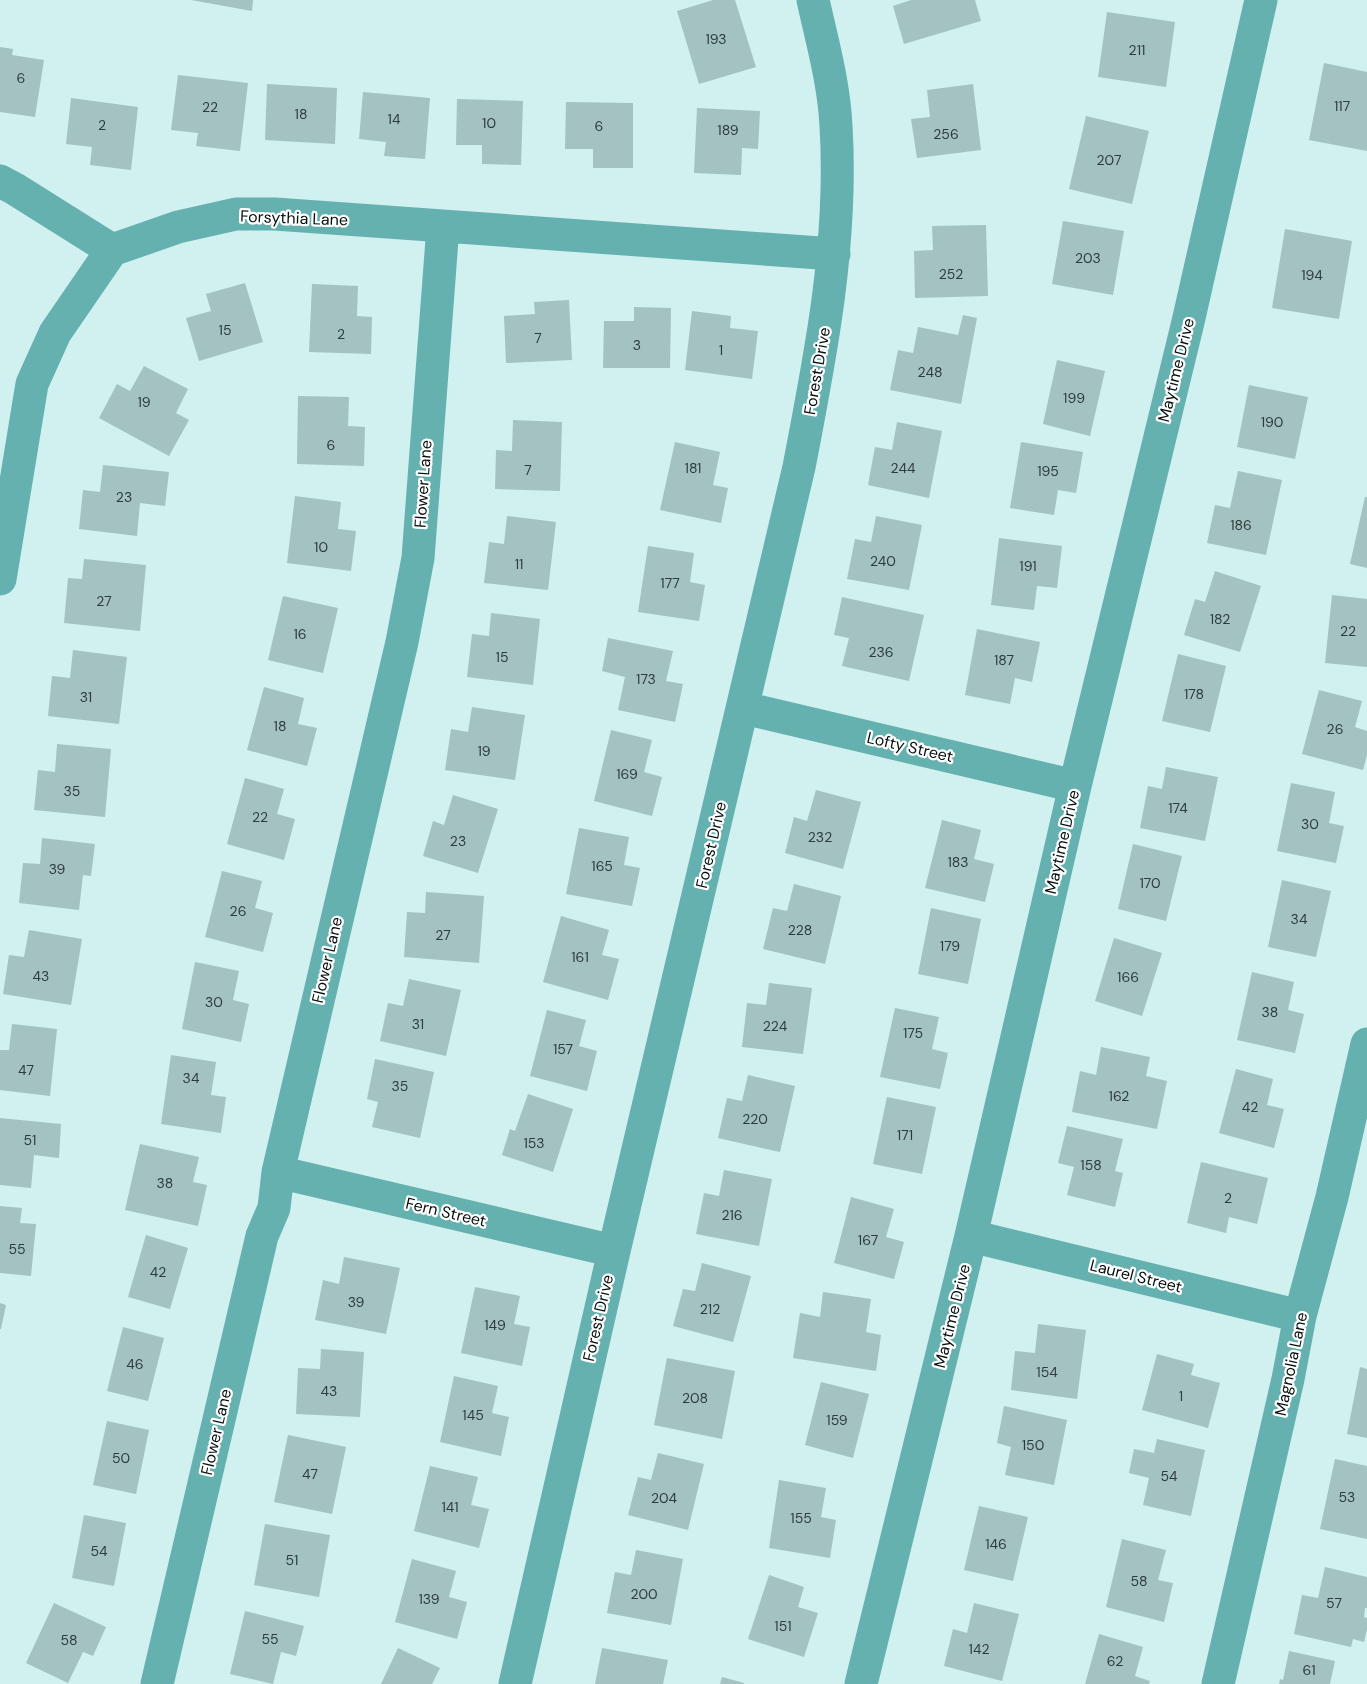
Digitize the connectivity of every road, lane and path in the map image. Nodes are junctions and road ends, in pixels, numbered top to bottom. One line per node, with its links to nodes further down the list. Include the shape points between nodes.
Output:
1 (813, 0): 6 (street, Forest Drive, via 836,124)
2 (1261, 0): 9 (street, Maytime Drive)
3 (0, 182): 5 (street)
4 (443, 226): 5 (street, Forsythia Lane, via 236,214 178,227); 6 (street, Forsythia Lane); 11 (street, Flower Lane, via 416,569)
5 (112, 250): 7 (street, via 55,333 32,384)
6 (834, 254): 8 (street, Forest Drive, via 824,339 799,467)
7 (0, 579)
8 (744, 708): 9 (street, Lofty Street); 13 (street, Forest Drive)
9 (1075, 786): 12 (street, Maytime Drive)
10 (1367, 1044): 14 (street, Magnolia Lane)
11 (278, 1172): 13 (street, Fern Street); 15 (street, Flower Lane, via 274,1208 262,1236)
12 (971, 1236): 14 (street, Laurel Street); 17 (street, Maytime Drive)
13 (614, 1251): 16 (street, Forest Drive)
14 (1300, 1316): 18 (street, Magnolia Lane)
15 (157, 1684)
16 (515, 1684)
17 (861, 1684)
18 (1218, 1684)

